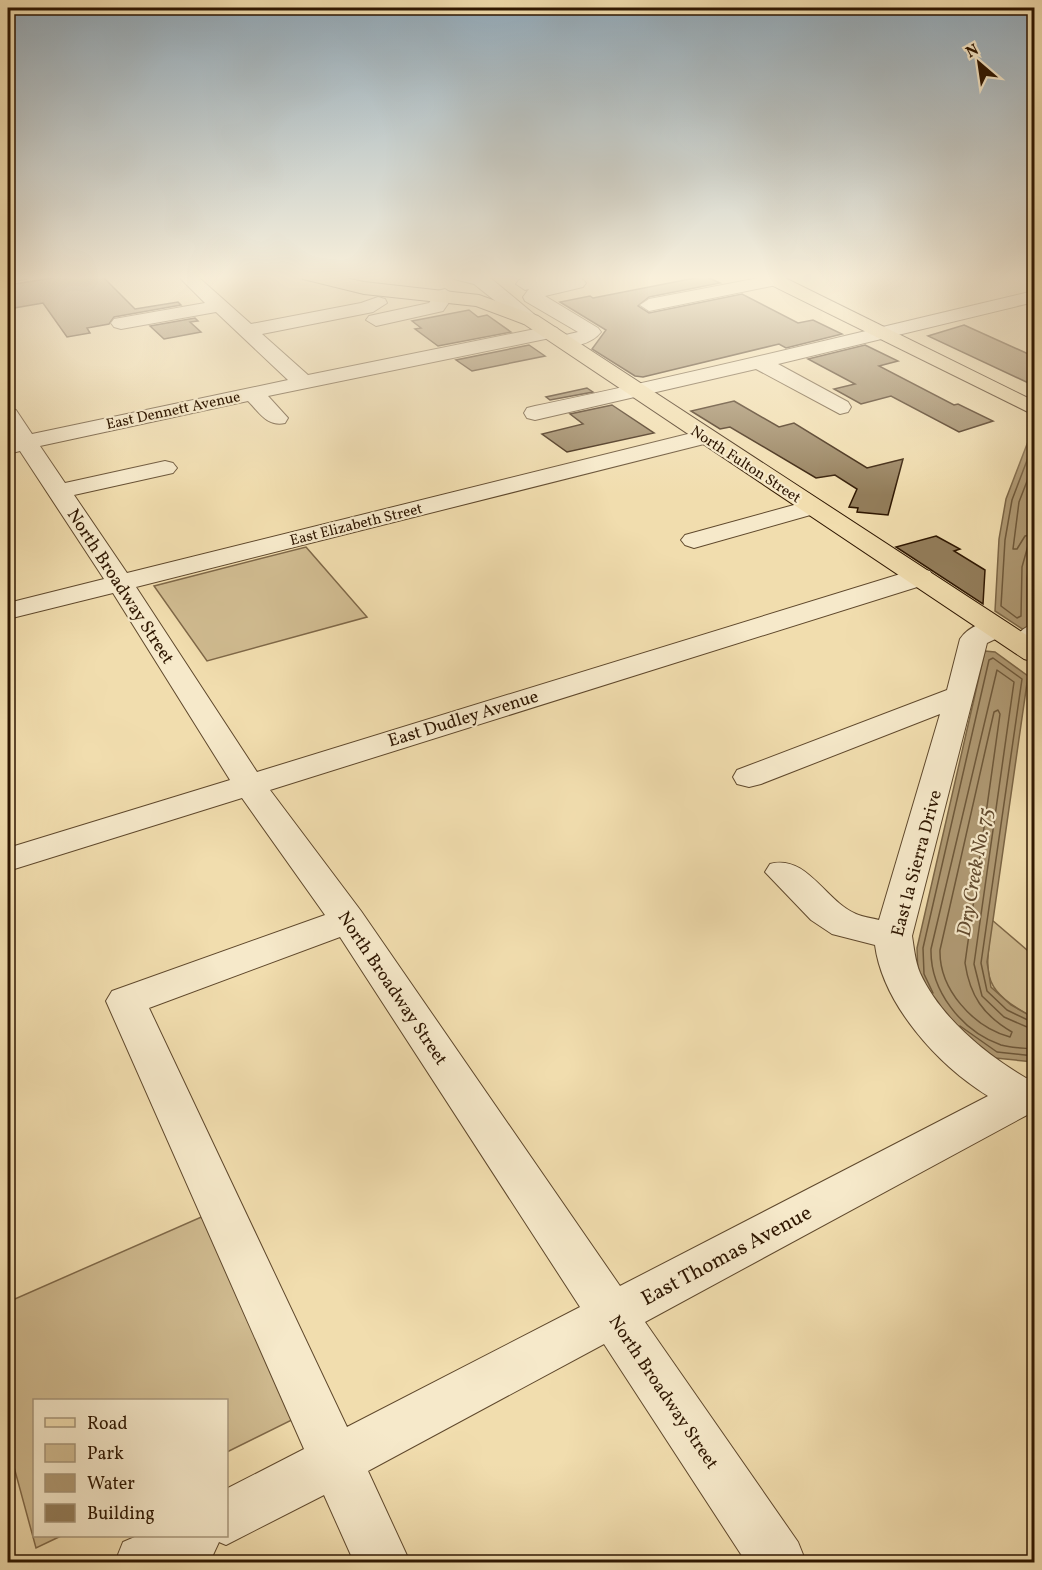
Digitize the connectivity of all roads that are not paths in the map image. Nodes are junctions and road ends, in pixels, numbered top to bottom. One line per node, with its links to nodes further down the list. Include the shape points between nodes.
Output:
1 (266, 348): 7 (street)
2 (409, 348): 7 (street, East Dennett Avenue)
3 (571, 348): 8 (main road, North Fulton Street)
4 (813, 348): 6 (street)
5 (911, 348): 12 (main road)
6 (758, 361): 9 (street); 11 (street)
7 (304, 383): 10 (street, East Dennett Avenue)
8 (603, 388): 9 (main road, North Fulton Street); 13 (street)
9 (634, 390): 16 (main road, North Fulton Street)
10 (253, 393): 14 (street); 15 (street, East Dennett Avenue)
11 (840, 407)
12 (1029, 407)
13 (535, 414)
14 (277, 418)
15 (14, 435): 18 (street, North Broadway Street)
16 (704, 437): 19 (main road, North Fulton Street); 22 (street, East Elizabeth Street)
17 (165, 468): 18 (street)
18 (60, 491): 22 (street, North Broadway Street)
19 (812, 507): 20 (street); 21 (main road, North Fulton Street)
20 (694, 540)
21 (920, 577): 24 (main road, North Fulton Street); 27 (street, East Dudley Avenue)
22 (120, 583): 23 (street, East Elizabeth Street); 27 (street, North Broadway Street)
23 (8, 612)
24 (1017, 638): 25 (street, East la Sierra Drive, via 974,639)
25 (961, 695): 26 (street); 31 (street, East la Sierra Drive)
26 (749, 777)
27 (249, 784): 28 (street, East Dudley Avenue); 30 (street, North Broadway Street)
28 (8, 860)
29 (783, 872): 31 (street, via 824,911 845,925)
30 (348, 920): 33 (street, North Broadway Street); 34 (street, via 126,1001)
31 (893, 936): 32 (street, East la Sierra Drive, via 901,975 937,1026 960,1052)
32 (1031, 1097): 33 (street, East Thomas Avenue)
33 (613, 1314): 34 (street, East Thomas Avenue); 39 (street, North Broadway Street)
34 (337, 1461): 35 (street, East Thomas Avenue); 38 (street)
35 (228, 1517)
36 (192, 1537): 37 (street)
37 (143, 1563)
38 (382, 1563)
39 (778, 1563)

